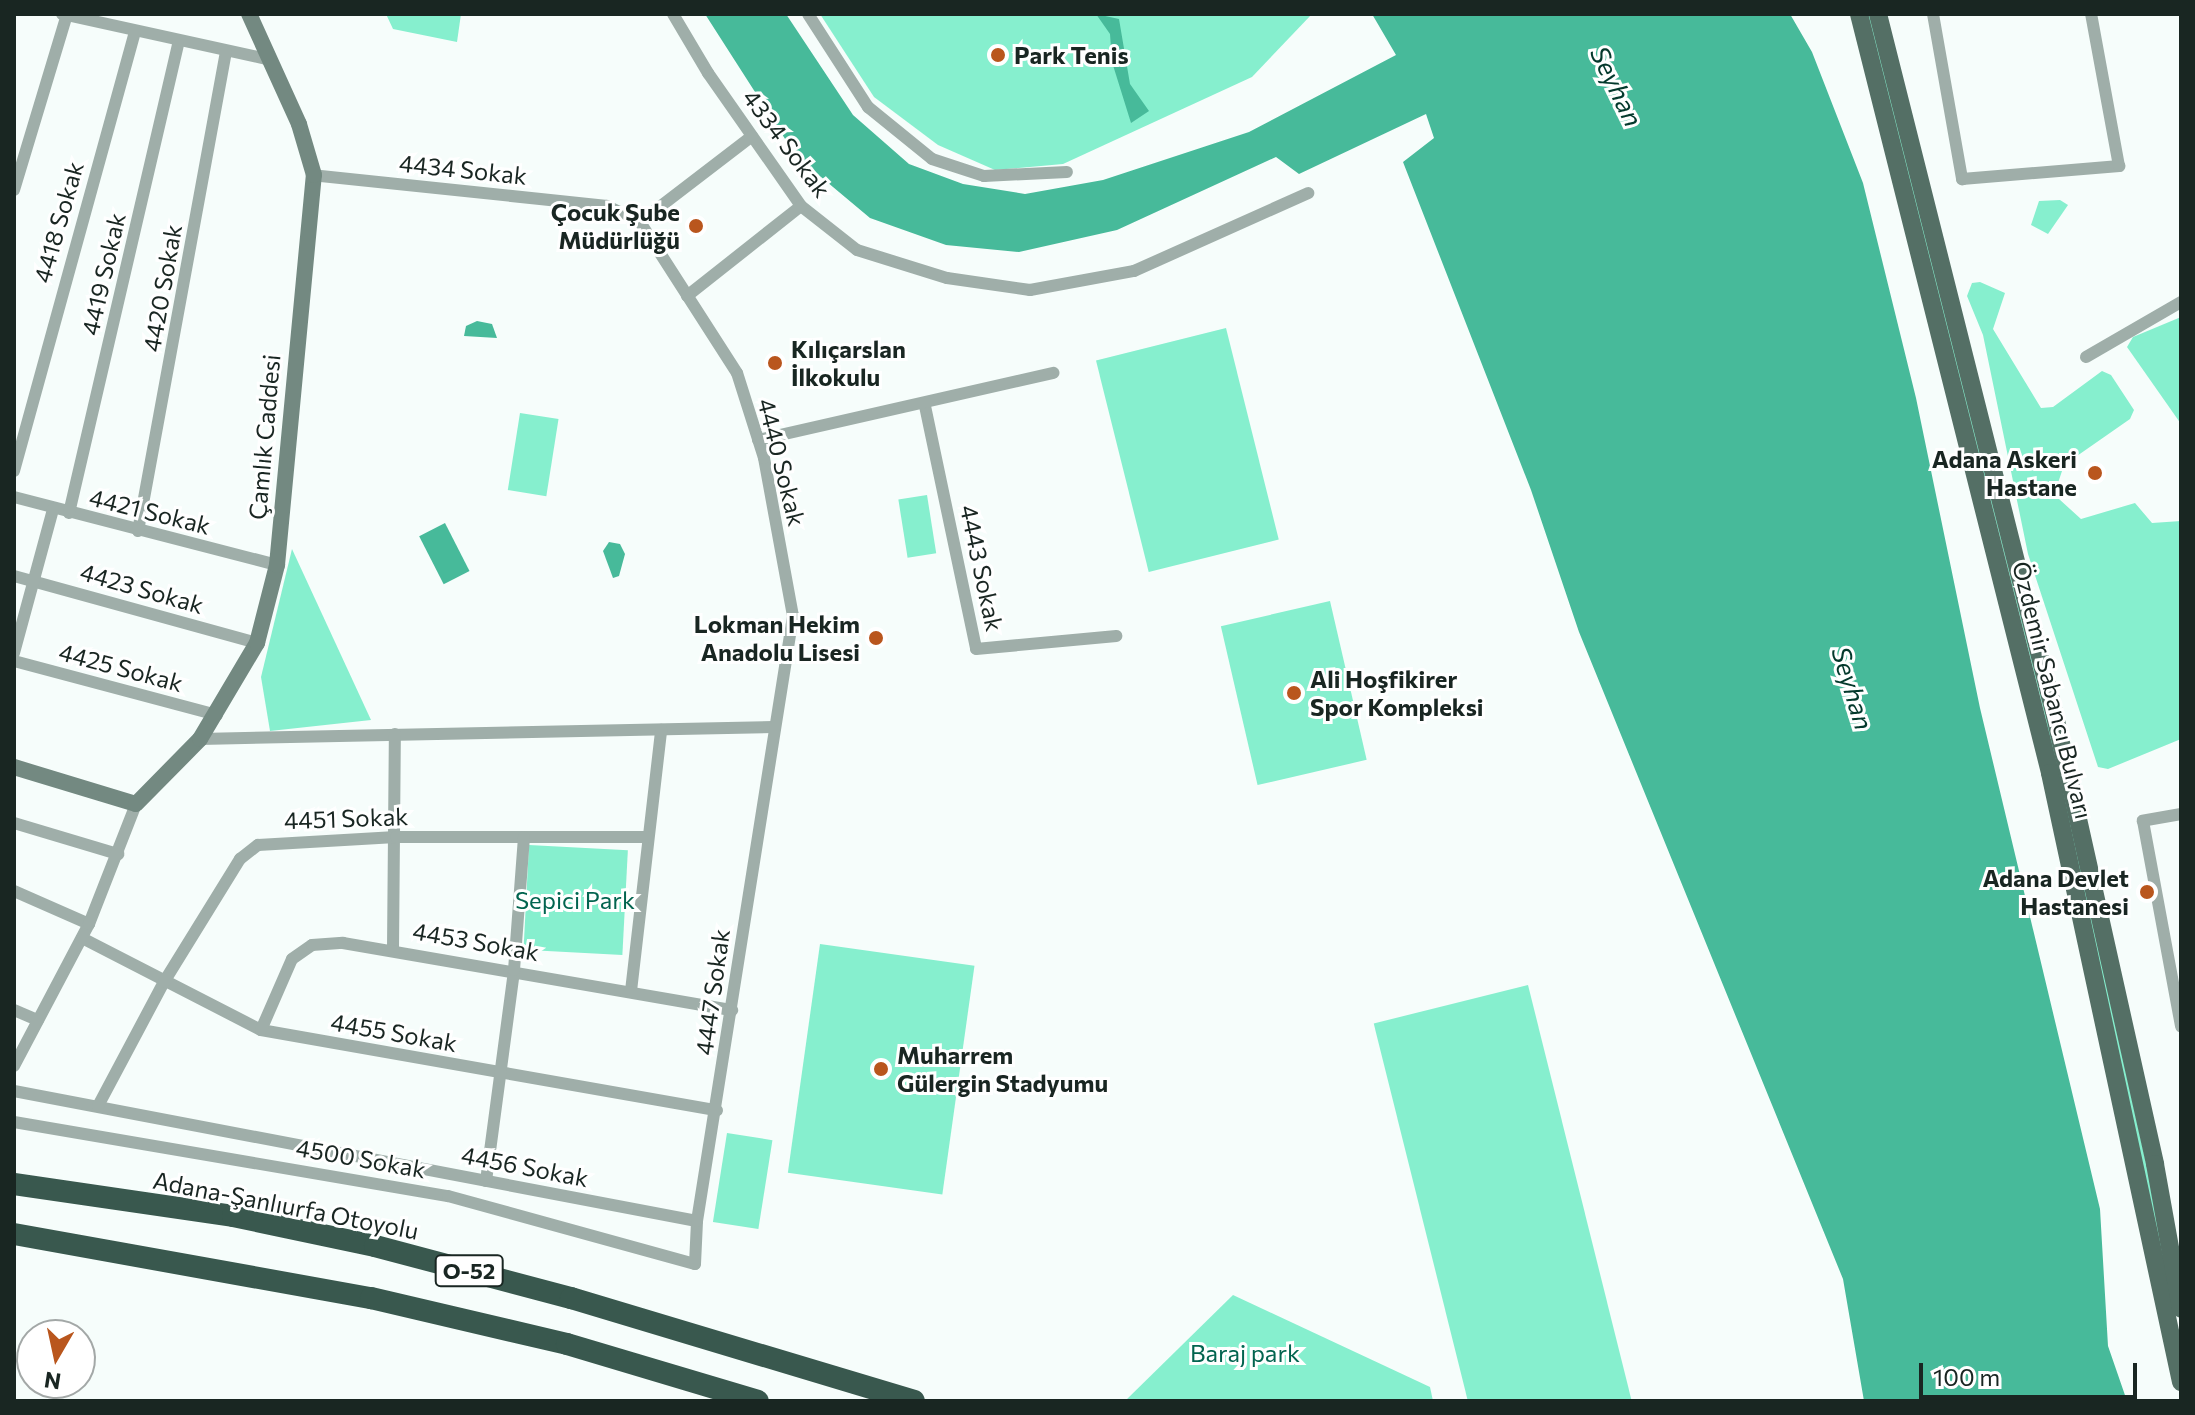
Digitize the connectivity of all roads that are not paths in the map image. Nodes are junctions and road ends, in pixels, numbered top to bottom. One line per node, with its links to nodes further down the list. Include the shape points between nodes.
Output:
1 (249, 14): 12 (main road, Çamlık Caddesi)
2 (673, 14): 13 (street, 4334 Sokak)
3 (808, 14): 14 (street, via 868,107 932,159 984,176)
4 (1859, 14): 75 (main road, Özdemir Sabancı Bulvarı, via 2050,773)
5 (1878, 14): 74 (main road, Özdemir Sabancı Bulvarı, via 2055,716 2155,1164)
6 (1933, 14): 7 (street, via 1962,179 2119,166)
7 (2091, 14)
8 (65, 15): 9 (street); 16 (street)
9 (135, 31): 10 (street); 26 (street, 4418 Sokak)
10 (178, 44): 11 (street); 29 (street, 4419 Sokak)
11 (226, 52): 12 (street); 30 (street, 4420 Sokak)
12 (267, 59): 15 (main road, Çamlık Caddesi, via 299,124)
13 (752, 136): 18 (street, 4334 Sokak); 19 (street)
14 (1067, 172)
15 (314, 175): 19 (street, 4434 Sokak, via 607,206); 31 (main road, Çamlık Caddesi)
16 (14, 190)
17 (1308, 193): 18 (street, 4334 Sokak, via 1134,271 1030,290 947,278 857,250)
18 (801, 206): 20 (street)
19 (640, 222): 20 (street, 4440 Sokak)
20 (687, 296): 25 (street, 4440 Sokak, via 737,373)
21 (2181, 302): 22 (street)
22 (2086, 357)
23 (1053, 373): 24 (street)
24 (925, 406): 25 (street); 34 (street, 4443 Sokak, via 976,649)
25 (758, 440): 39 (street, 4440 Sokak, via 793,616)
26 (14, 471)
27 (14, 497): 28 (street, 4421 Sokak)
28 (53, 509): 29 (street, 4421 Sokak); 33 (street)
29 (69, 513): 30 (street, 4421 Sokak)
30 (138, 531): 31 (street, 4421 Sokak)
31 (277, 565): 35 (main road, Çamlık Caddesi)
32 (14, 576): 33 (street, 4423 Sokak)
33 (37, 581): 35 (street, 4423 Sokak); 36 (street)
34 (1116, 636)
35 (257, 643): 38 (main road, Çamlık Caddesi)
36 (14, 653)
37 (14, 661): 38 (street, 4425 Sokak)
38 (217, 715): 42 (main road, Çamlık Caddesi)
39 (773, 727): 40 (street); 59 (street, 4447 Sokak)
40 (661, 730): 41 (street); 49 (street)
41 (395, 734): 42 (street); 47 (street)
42 (200, 739): 44 (main road, Çamlık Caddesi)
43 (14, 767): 44 (main road)
44 (136, 804): 50 (street, Çamlık Caddesi)
45 (2181, 814): 61 (street, via 2143,821)
46 (14, 823): 50 (street)
47 (396, 837): 48 (street, 4451 Sokak); 54 (street); 56 (street, 4451 Sokak, via 258,845 240,859)
48 (524, 837): 49 (street, 4451 Sokak); 55 (street)
49 (648, 837): 57 (street)
50 (118, 854): 52 (street, Çamlık Caddesi)
51 (14, 891): 52 (street)
52 (89, 924): 53 (street, Çamlık Caddesi)
53 (82, 938): 56 (street, 4455 Sokak); 60 (street, Çamlık Caddesi)
54 (393, 949): 55 (street, 4453 Sokak); 62 (street, 4453 Sokak, via 312,945 292,959)
55 (514, 970): 57 (street, 4453 Sokak); 64 (street)
56 (164, 982): 62 (street, 4455 Sokak); 66 (street, 4451 Sokak)
57 (631, 991): 59 (street, 4453 Sokak)
58 (14, 1010): 60 (street)
59 (732, 1010): 67 (street, 4447 Sokak)
60 (38, 1020): 63 (street, Çamlık Caddesi)
61 (2181, 1027)
62 (261, 1030): 64 (street, 4455 Sokak)
63 (14, 1066)
64 (498, 1073): 67 (street, 4455 Sokak); 69 (street)
65 (14, 1091): 66 (street, 4456 Sokak)
66 (98, 1106): 69 (street, 4456 Sokak)
67 (717, 1110): 71 (street, 4447 Sokak)
68 (14, 1122): 73 (street, 4500 Sokak, via 448,1196)
69 (486, 1181): 71 (street, 4456 Sokak)
70 (14, 1184): 77 (highway, Adana-Şanlıurfa Otoyolu / O-52, via 233,1216 375,1246)
71 (697, 1221): 73 (street, 4447 Sokak)
72 (14, 1234): 76 (highway, O-52, via 371,1298 567,1344)
73 (695, 1264)
74 (2181, 1309)
75 (2181, 1382)
76 (758, 1401)
77 (914, 1401)

